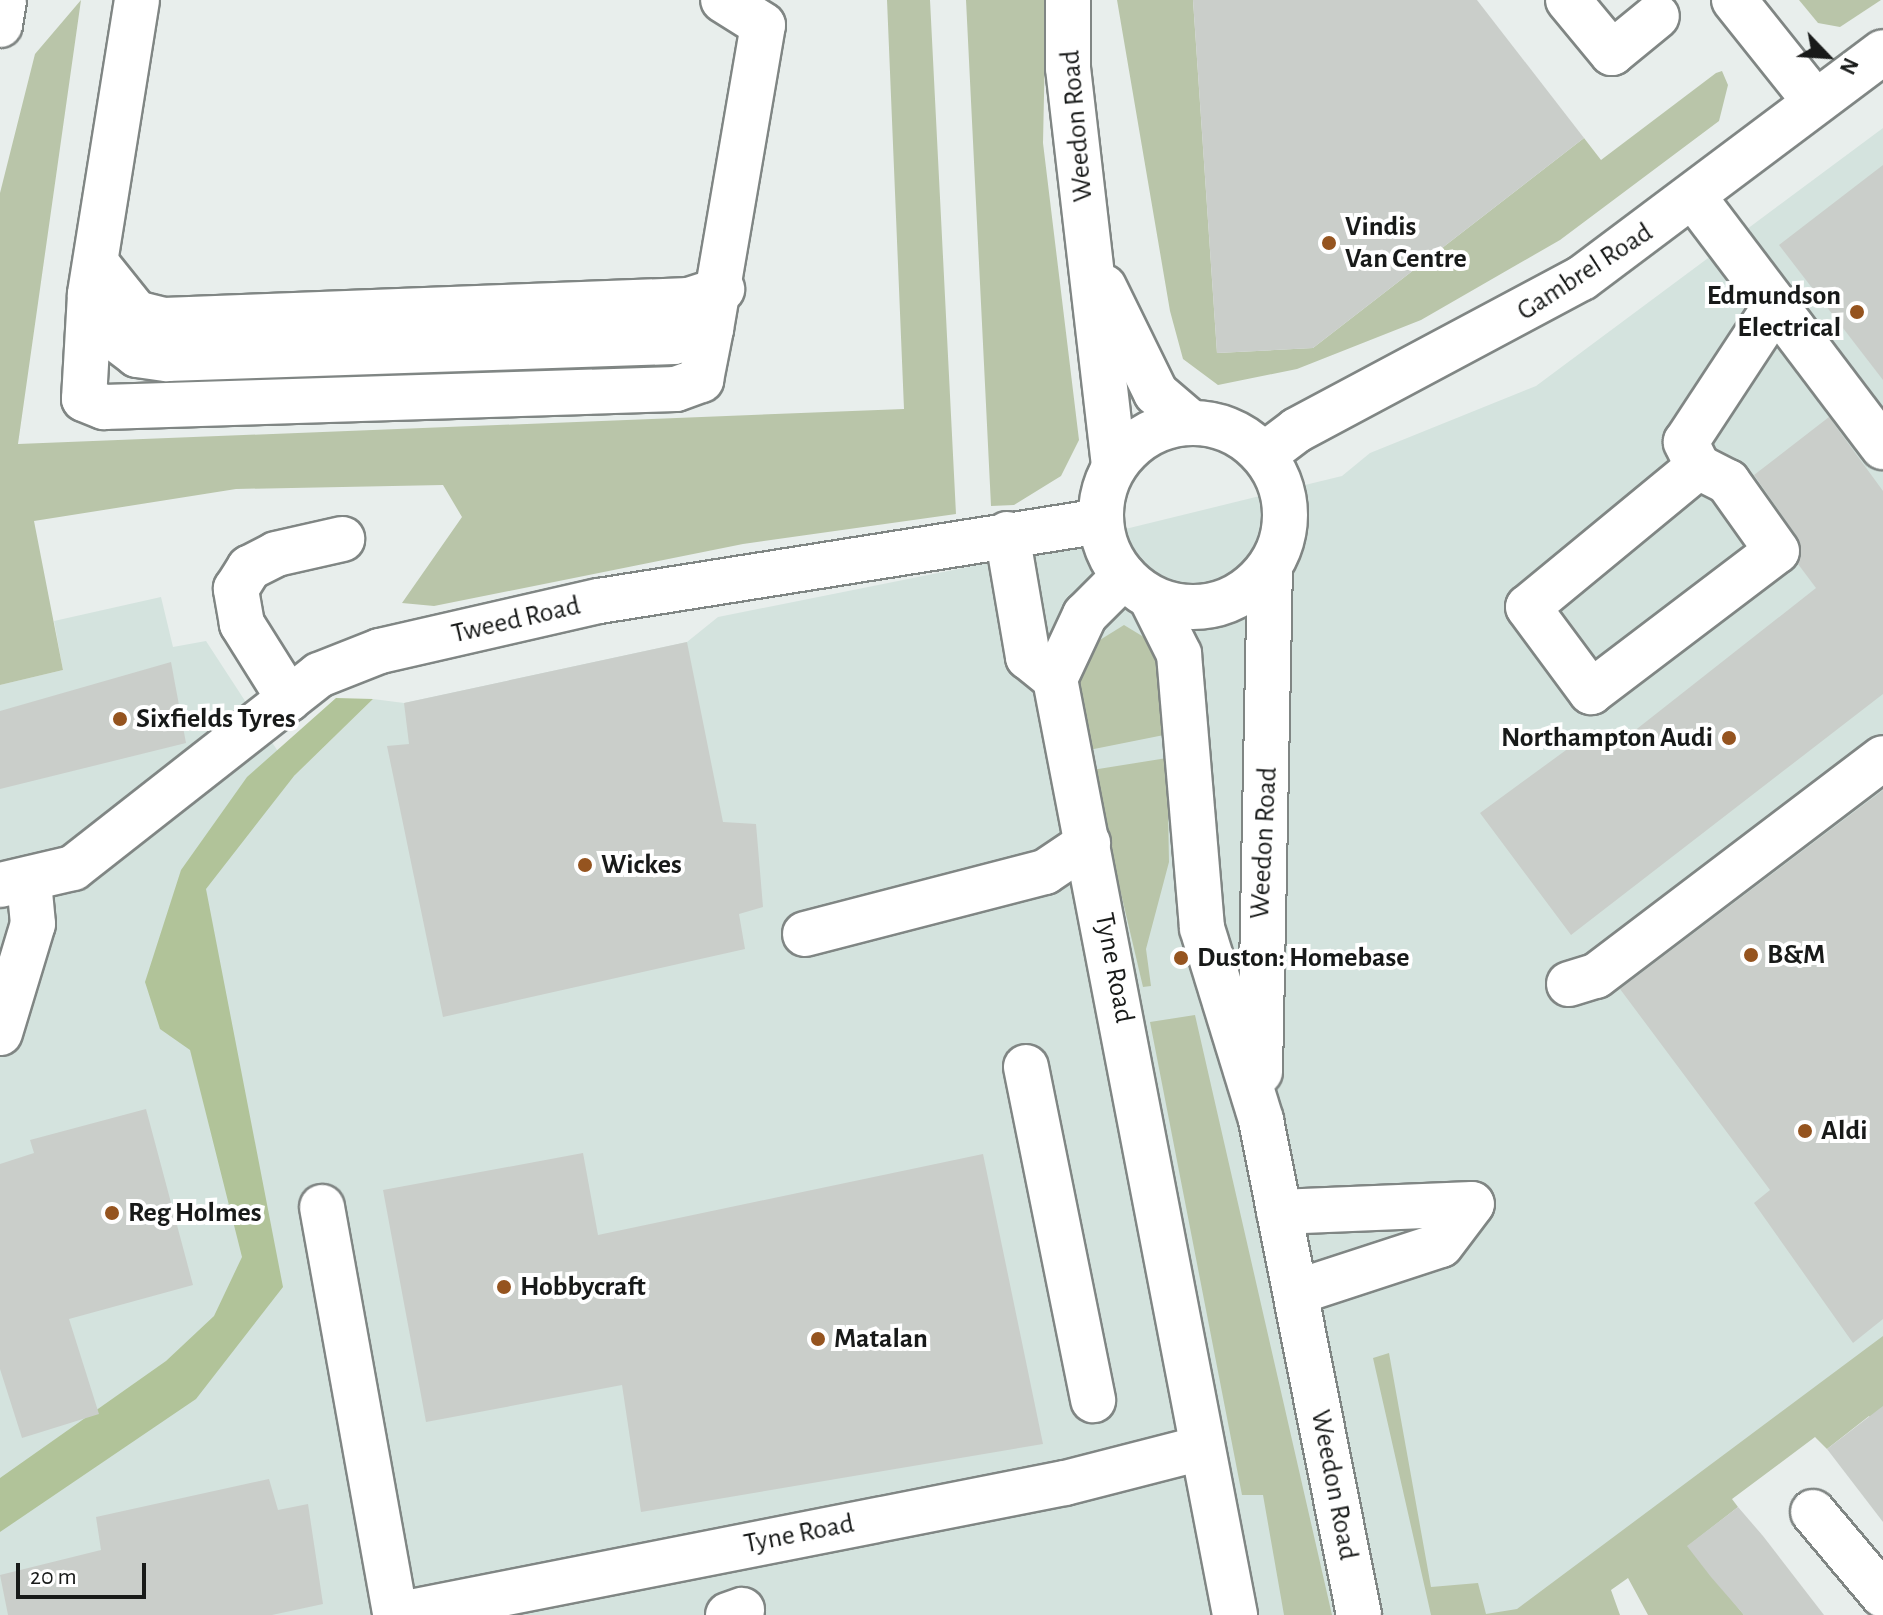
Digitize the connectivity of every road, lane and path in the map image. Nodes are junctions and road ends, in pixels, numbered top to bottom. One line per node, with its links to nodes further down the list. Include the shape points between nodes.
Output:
1 (4, 0): 8 (main road)
2 (137, 0): 13 (main road)
3 (723, 0): 15 (main road, via 763,25)
4 (1068, 0): 12 (main road, Weedon Road)
5 (1568, 0): 7 (main road, via 1612,53)
6 (1734, 0): 10 (main road)
7 (1657, 16)
8 (0, 25)
9 (1883, 52): 10 (main road, Gambrel Road)
10 (1813, 99): 11 (main road, Gambrel Road)
11 (1693, 196): 14 (main road); 18 (main road, Gambrel Road, via 1582,278 1297,430)
12 (1089, 252): 16 (main road, Weedon Road, via 1141,369 1156,393); 19 (main road, Weedon Road)
13 (93, 279): 15 (main road, via 136,313 164,320 689,300); 15 (main road, via 84,399 104,407 676,389 701,380)
14 (1776, 305): 17 (main road); 20 (main road, via 1686,442)
15 (716, 309)
16 (1190, 422): 18 (main road, via 1243,436); 19 (main road, via 1134,443)
17 (1883, 447)
18 (1264, 455): 24 (main road, via 1286,510)
19 (1114, 466): 21 (main road)
20 (1698, 467): 20 (main road, via 1528,607 1591,692 1777,551 1728,482)
21 (1101, 521): 22 (main road, Tweed Road); 25 (main road)
22 (1007, 534): 26 (main road, via 1028,657); 27 (main road, Tweed Road, via 599,601 394,648 319,675)
23 (342, 539): 27 (main road, via 276,554 249,568 236,589 242,624)
24 (1270, 567): 25 (main road, via 1229,601 1176,606); 35 (main road, Weedon Road)
25 (1137, 587): 26 (main road, via 1085,615); 35 (main road, Weedon Road, via 1179,654 1202,928)
26 (1055, 679): 29 (main road, Tyne Road)
27 (289, 699): 30 (main road, Tweed Road, via 73,868)
28 (1883, 758): 32 (main road, via 1596,976)
29 (1088, 843): 31 (main road, via 1045,872); 40 (main road, Tyne Road)
30 (14, 883): 33 (main road, via 33,924)
31 (805, 934)
32 (1569, 984)
33 (0, 1033)
34 (1026, 1067): 39 (main road)
35 (1261, 1120): 37 (main road, Weedon Road)
36 (322, 1207): 43 (main road, Tyne Road)
37 (1279, 1212): 38 (main road, Weedon Road); 38 (main road, via 1472,1204 1441,1245)
38 (1297, 1292): 45 (main road, Weedon Road)
39 (1093, 1400)
40 (1201, 1448): 43 (main road, Tyne Road, via 1065,1483); 44 (main road, Tyne Road)
41 (1813, 1512): 42 (main road)
42 (1883, 1595)
43 (395, 1615)
44 (1235, 1615)
45 (1359, 1615)

